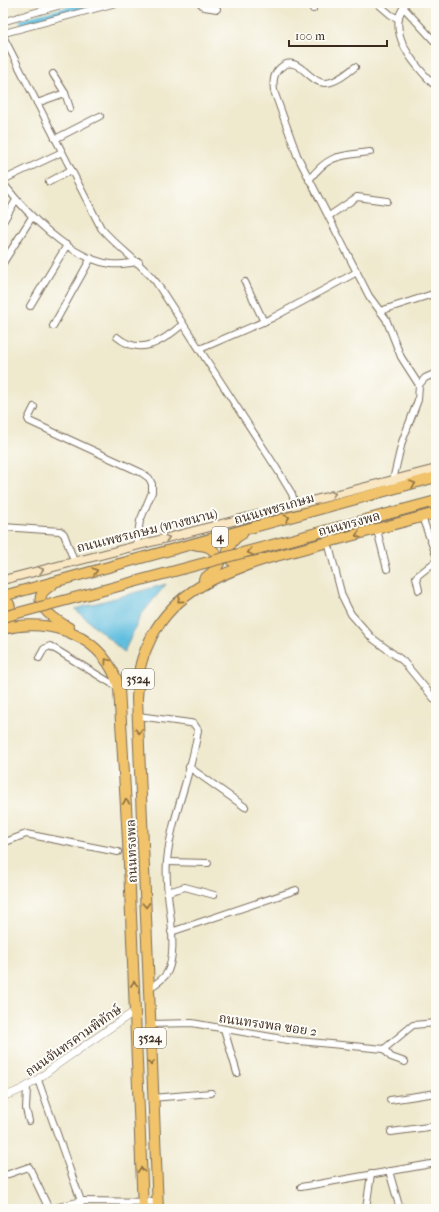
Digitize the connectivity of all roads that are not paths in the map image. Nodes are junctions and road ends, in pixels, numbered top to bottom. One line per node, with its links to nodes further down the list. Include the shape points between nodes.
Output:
1 (68, 3): 8 (street)
2 (116, 3): 9 (street)
3 (200, 3): 6 (street, via 204,7)
4 (377, 3): 7 (street)
5 (405, 5): 7 (street); 11 (street)
6 (218, 9)
7 (399, 19): 14 (street, via 402,40 406,48)
8 (4, 20): 9 (street)
9 (8, 32): 10 (street)
10 (4, 38): 16 (street)
11 (436, 43)
12 (355, 67): 23 (street, via 324,84 318,83 297,65 281,66 275,72 274,91 297,156)
13 (53, 74): 15 (street)
14 (432, 83)
15 (64, 93): 16 (street); 17 (street)
16 (37, 103): 19 (street)
17 (70, 108)
18 (100, 116): 19 (street)
19 (55, 139): 20 (street)
20 (62, 152): 22 (street); 24 (street)
21 (370, 152): 23 (street, via 332,158)
22 (71, 170): 25 (street); 34 (street, via 101,228)
23 (309, 180): 28 (street)
24 (3, 181): 26 (street)
25 (49, 182)
26 (16, 200): 29 (street); 30 (street)
27 (387, 201): 28 (street, via 357,197)
28 (329, 216): 35 (street)
29 (32, 217): 31 (street); 33 (street)
30 (3, 222)
31 (68, 245): 32 (street); 38 (street)
32 (91, 258): 34 (street, via 110,264); 42 (street)
33 (4, 259)
34 (138, 262): 41 (street, via 156,282)
35 (357, 272): 39 (street); 40 (street)
36 (245, 282): 40 (street)
37 (436, 293): 39 (street)
38 (30, 306)
39 (380, 311): 46 (street, via 386,319 401,357)
40 (264, 322): 44 (street)
41 (184, 324): 43 (street, via 165,339 147,346 125,344); 44 (street)
42 (53, 326)
43 (117, 337)
44 (200, 350): 52 (street, via 277,469)
45 (436, 373): 46 (street, via 425,378)
46 (419, 385): 50 (street, via 418,400 402,442)
47 (34, 407): 59 (street, via 29,422 149,478 152,492 140,521)
48 (436, 469): 50 (main road, ถนนเพชรเกษม (ทางขนาน) / 4)
49 (436, 477): 55 (highway, ถนนเพชรเกษม / 4, one-way to 49)
50 (393, 480): 52 (main road, ถนนเพชรเกษม (ทางขนาน) / 4, one-way to 50)
51 (436, 500): 72 (highway, 4, one-way to 72, bridge)
52 (295, 504): 59 (main road, ถนนเพชรเกษม (ทางขนาน) / 4, one-way to 52)
53 (436, 513): 54 (highway, ถนนทรงพล)
54 (422, 517): 57 (highway, ถนนทรงพล); 61 (street)
55 (262, 525): 60 (highway, ถนนเพชรเกษม / 4); 62 (highway, via 233,539 228,555 237,563)
56 (3, 528): 63 (street, via 60,531 64,534)
57 (377, 530): 58 (highway, ถนนทรงพล, one-way to 58); 65 (street)
58 (328, 542): 62 (highway, ถนนทรงพล); 77 (street, via 342,596 351,614 372,638 403,661)
59 (136, 546): 63 (main road, ถนนเพชรเกษม (ทางขนาน) / 4)
60 (185, 547): 66 (highway, ถนนเพชรเกษม / 4, one-way to 60); 68 (highway, via 207,546 216,553 219,563 216,569)
61 (436, 555)
62 (267, 559): 68 (highway, ถนนทรงพล / 3524, via 231,570)
63 (74, 561): 67 (main road, ถนนเพชรเกษม (ทางขนาน) / 4, one-way to 63)
64 (436, 562): 69 (street, via 416,577)
65 (387, 569)
66 (76, 577): 70 (highway, ถนนเพชรเกษม / 4); 74 (highway, via 45,589 40,598 49,614)
67 (3, 580)
68 (192, 590): 78 (highway, ถนนทรงพล / 3524, one-way to 78, via 171,608 144,653 138,675)
69 (419, 590)
70 (3, 596)
71 (3, 601): 73 (highway, via 9,604 12,618)
72 (3, 617)
73 (3, 628): 74 (highway, ถนนทรงพล / 3524, via 45,624 75,635)
74 (91, 645): 76 (highway, ถนนทรงพล / 3524, one-way to 74, via 107,660)
75 (39, 658): 76 (street, via 44,649 50,646)
76 (119, 688): 86 (highway, ถนนทรงพล / 3524, one-way to 76)
77 (436, 701)
78 (138, 716): 79 (street, via 194,724 198,730); 85 (highway, ถนนทรงพล / 3524, one-way to 85)
79 (189, 767): 80 (street); 83 (street)
80 (245, 807)
81 (3, 843): 82 (street, via 26,834)
82 (118, 852)
83 (167, 862): 84 (street); 88 (street)
84 (208, 863)
85 (144, 866): 86 (highway); 91 (highway, ถนนทรงพล / 3524, one-way to 91)
86 (129, 867): 92 (highway, ถนนทรงพล / 3524, one-way to 86)
87 (296, 890): 90 (street)
88 (168, 892): 89 (street, via 185,887); 90 (street)
89 (214, 895)
90 (171, 932): 91 (street, via 172,947 168,973)
91 (149, 988): 94 (highway, ถนนทรงพล / 3524)
92 (135, 1011): 99 (street, ถนนจันทรคามพิทักษ์); 115 (highway, ถนนทรงพล / 3524, one-way to 92)
93 (436, 1023): 96 (street, via 413,1025)
94 (150, 1024): 95 (street, ถนนทรงพล ซอย 2, via 192,1023); 104 (highway, ถนนทรงพล / 3524, one-way to 104)
95 (224, 1029): 96 (street, ถนนทรงพล ซอย 2, via 288,1040); 98 (street)
96 (384, 1049): 97 (street, via 391,1057)
97 (405, 1062)
98 (237, 1073)
99 (38, 1080): 100 (street, ถนนจันทรคามพิทักษ์); 114 (street)
100 (27, 1087): 103 (street, ถนนจันทรคามพิทักษ์, via 15,1094); 106 (street, via 26,1109)
101 (211, 1093): 104 (street)
102 (436, 1093): 105 (street)
103 (3, 1096)
104 (152, 1098): 116 (highway, ถนนทรงพล / 3524)
105 (390, 1100)
106 (29, 1121)
107 (436, 1126): 108 (street)
108 (391, 1132)
109 (431, 1164): 110 (street)
110 (389, 1171): 111 (street); 121 (street)
111 (371, 1174): 113 (street); 120 (street)
112 (3, 1176): 118 (street, via 29,1167)
113 (301, 1187)
114 (81, 1201): 115 (street); 118 (street); 119 (street)
115 (142, 1206): 116 (street)
116 (157, 1206)
117 (436, 1206): 122 (street)
118 (50, 1209)
119 (80, 1209)
120 (366, 1209)
121 (400, 1209)
122 (429, 1209)

